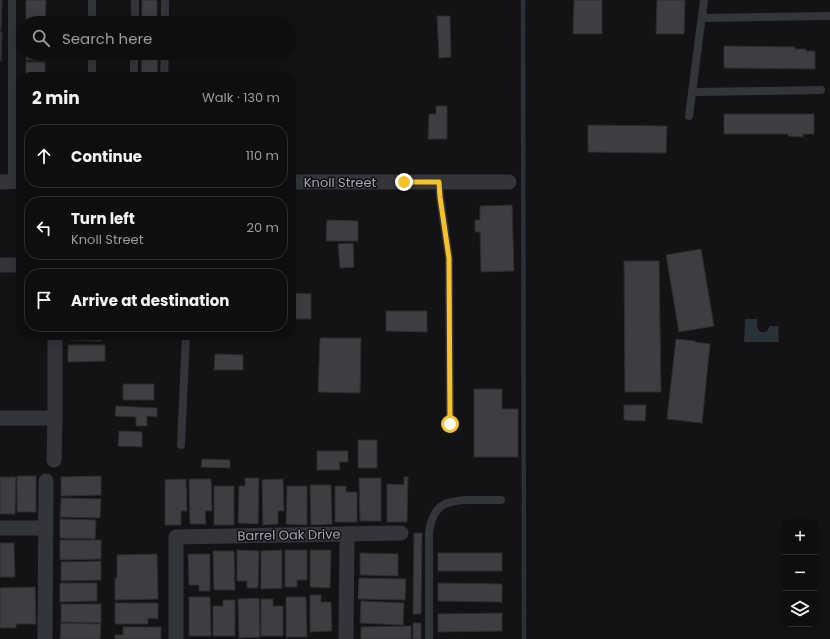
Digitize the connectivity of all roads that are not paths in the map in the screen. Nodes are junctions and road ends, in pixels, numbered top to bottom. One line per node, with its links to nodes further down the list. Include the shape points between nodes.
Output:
1 (12, 0): 20 (lane)
2 (92, 0): 6 (lane)
3 (135, 0): 7 (lane)
4 (165, 0): 8 (lane)
5 (704, 0): 10 (lane)
6 (92, 16)
7 (135, 16)
8 (165, 16)
9 (830, 16): 10 (lane)
10 (702, 18): 18 (lane)
11 (92, 60): 14 (lane)
12 (134, 60): 15 (lane)
13 (164, 60): 16 (lane)
14 (92, 72)
15 (134, 72)
16 (164, 72)
17 (820, 90): 18 (lane)
18 (692, 92): 19 (lane)
19 (689, 116)
20 (11, 181)
21 (296, 182): 22 (street, Knoll Street)
22 (439, 182): 23 (street, Knoll Street); 30 (lane, via 449,258)
23 (509, 182)
24 (0, 264): 25 (street)
25 (16, 265)
26 (55, 340): 29 (street)
27 (186, 340): 31 (lane)
28 (0, 418): 29 (street)
29 (56, 418): 32 (street)
30 (450, 424)
31 (181, 445)
32 (54, 460)
33 (46, 481): 36 (street)
34 (501, 500): 42 (lane, via 449,502 437,510 433,517 429,532)
35 (0, 528): 36 (street)
36 (46, 528): 39 (street)
37 (401, 533): 38 (street, Barrel Oak Drive)
38 (347, 534): 40 (street, Barrel Oak Drive, via 176,537); 41 (street)
39 (45, 639)
40 (176, 639)
41 (346, 639)
42 (429, 639)

